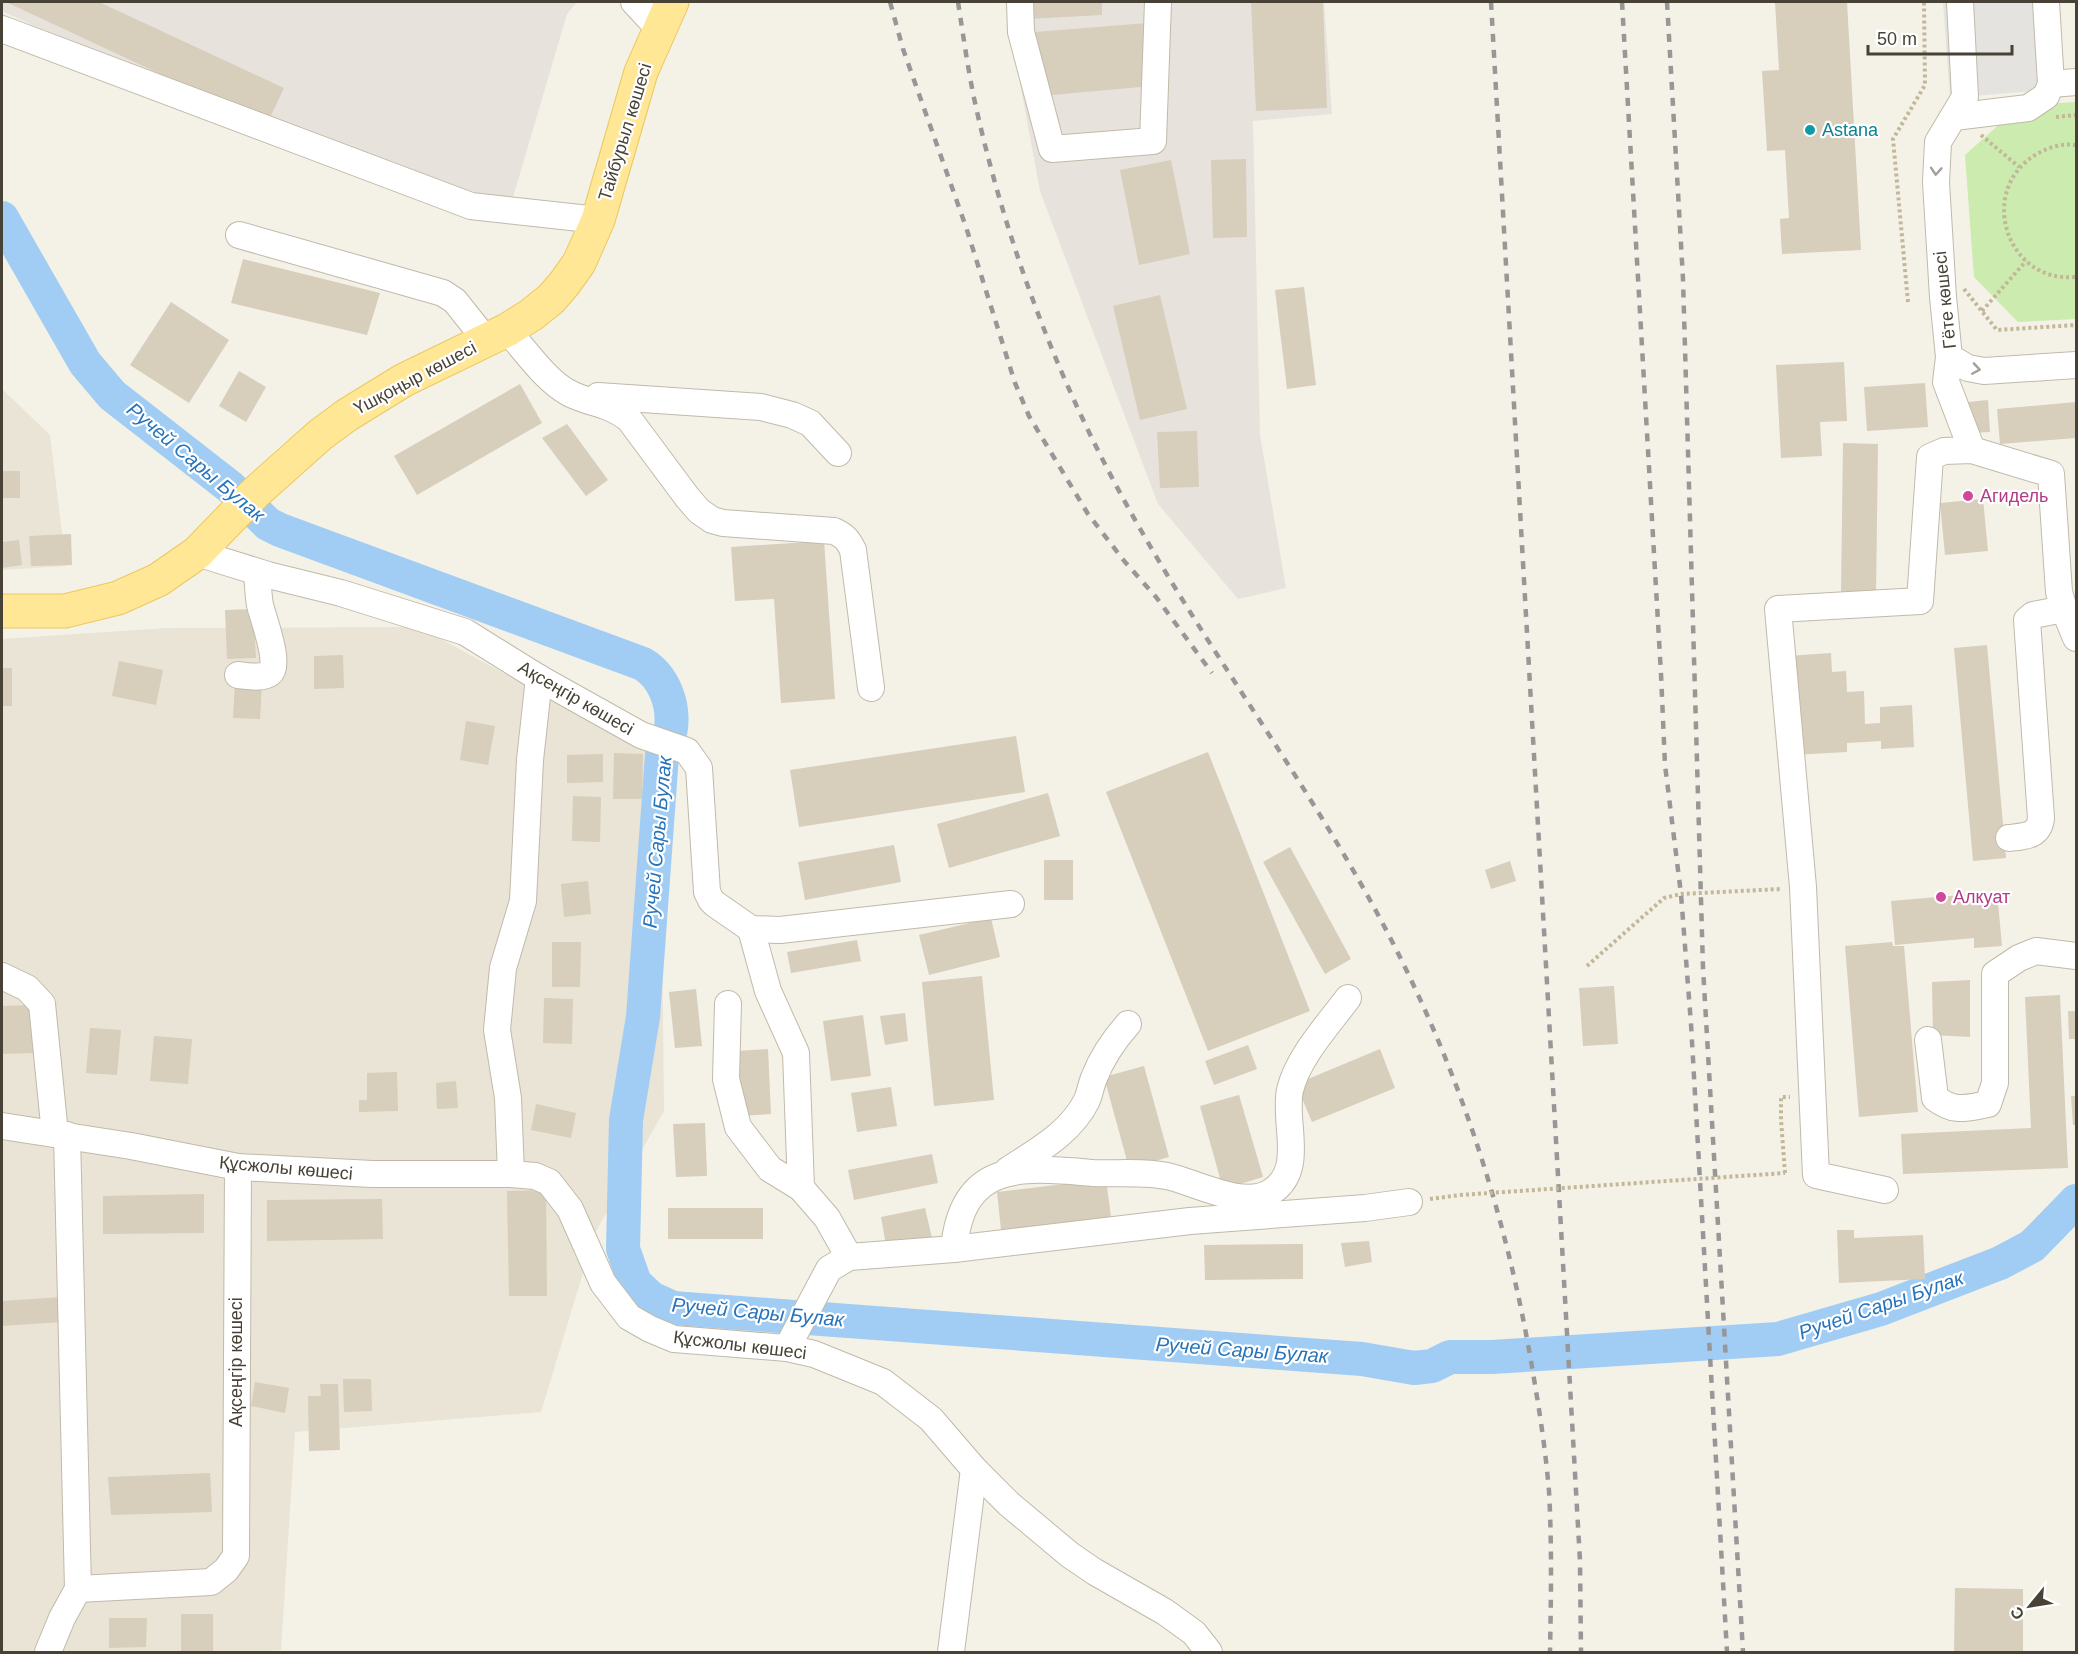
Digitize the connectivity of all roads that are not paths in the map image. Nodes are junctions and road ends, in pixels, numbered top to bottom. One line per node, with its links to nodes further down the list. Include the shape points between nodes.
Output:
1 (634, 2): 6 (street)
2 (1020, 2): 3 (street, via 1021,32 1052,149 1153,141)
3 (1158, 2)
4 (1960, 2): 9 (street, Гёте көшесі)
5 (2046, 2): 8 (street)
6 (666, 16): 10 (main road, Тайбурыл көшесі, via 641,72)
7 (2, 29): 10 (street, via 471,206)
8 (2064, 83): 9 (street, via 2028,108)
9 (1965, 123): 14 (street, Гёте көшесі, one-way to 14, via 1938,142 1936,182)
10 (598, 220): 12 (main road, Тайбурыл көшесі)
11 (239, 235): 13 (street, via 443,293)
12 (579, 263): 13 (main road, Үшқоңыр көшесі, via 551,299)
13 (497, 335): 16 (street); 19 (main road, Үшқоңыр көшесі, via 404,380 347,415 255,493)
14 (1950, 357): 15 (street, Гёте көшесі, one-way to 15, via 1968,368 1983,370); 17 (street, via 1946,382)
15 (2076, 365)
16 (570, 394): 18 (street, via 761,407 810,423); 26 (street, via 619,411 687,497 712,520 844,535 853,550)
17 (1972, 450): 21 (street, via 2051,474); 42 (street, via 1944,451 1930,457 1920,601 1778,609 1803,887 1816,1175)
18 (838, 453)
19 (197, 553): 20 (street, Ақсеңгір көшесі); 22 (main road, Үшқоңыр көшесі, via 158,580 117,598 65,611)
20 (256, 572): 24 (street, via 274,668 262,676); 25 (street, Ақсеңгір көшесі, via 341,593 465,632)
21 (2064, 609): 23 (street); 27 (street, via 2033,615 2027,620 2041,818 2035,833)
22 (2, 611)
23 (2076, 638)
24 (238, 675)
25 (539, 678): 29 (street, Ақсеңгір көшесі, via 641,735 687,751 699,768 707,892 711,900); 39 (street, via 530,760 523,901 503,968 497,1030 508,1098)
26 (871, 688)
27 (2009, 838)
28 (1011, 904): 29 (street, via 780,930)
29 (751, 929): 41 (street, via 768,991 796,1053)
30 (2076, 956): 35 (street, via 2036,951 1995,974 1995,1083 1988,1104 1959,1110 1935,1098)
31 (2, 976): 37 (street, via 27,988 42,1004)
32 (1348, 998): 40 (street, via 1297,1069 1290,1092 1290,1169 1282,1184 1269,1194 1253,1199 1168,1176 1063,1169)
33 (728, 1004): 41 (street, via 726,1079 738,1127 770,1169)
34 (1128, 1024): 40 (street, via 1111,1043 1076,1118 1062,1133)
35 (1928, 1040)
36 (2, 1126): 37 (street, Құсжолы көшесі)
37 (61, 1134): 38 (street, Құсжолы көшесі); 48 (street)
38 (238, 1167): 39 (street, Құсжолы көшесі, via 372,1174); 48 (street, Ақсеңгір көшесі, via 236,1556 211,1582)
39 (511, 1174): 46 (street, Құсжолы көшесі, via 536,1176 549,1182 570,1209 603,1283 629,1317 674,1339)
40 (1003, 1174): 44 (street, via 979,1186 967,1200)
41 (801, 1188): 45 (street, via 827,1218)
42 (1886, 1190)
43 (1409, 1202): 44 (street, via 1190,1221)
44 (954, 1249): 45 (street)
45 (849, 1257): 46 (street, via 829,1269)
46 (787, 1348): 47 (street, Құсжолы көшесі, via 814,1354 883,1382 931,1419)
47 (974, 1469): 50 (street); 51 (street, Құсжолы көшесі, via 1070,1555 1165,1612 1194,1633)
48 (78, 1589): 49 (street)
49 (48, 1653)
50 (951, 1653)
51 (1209, 1653)

